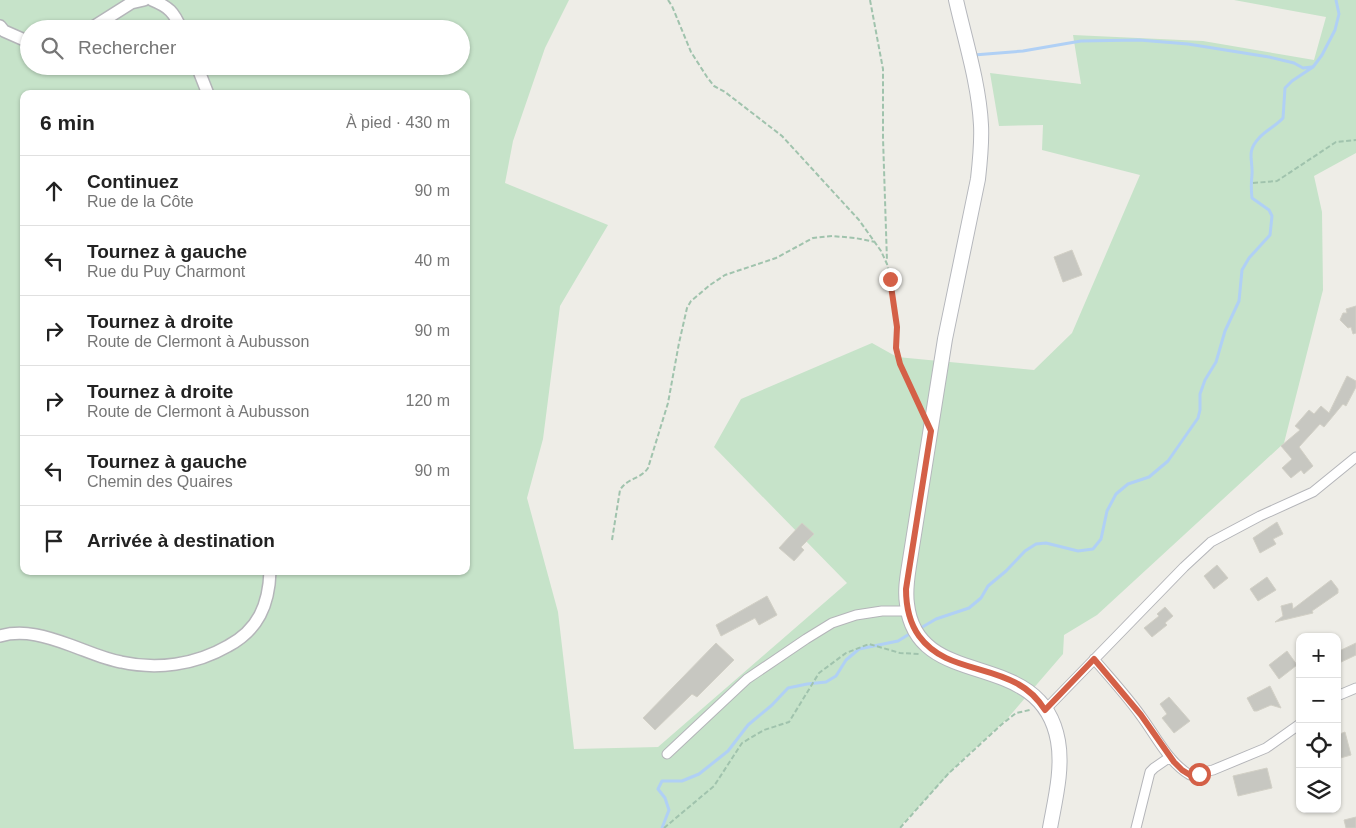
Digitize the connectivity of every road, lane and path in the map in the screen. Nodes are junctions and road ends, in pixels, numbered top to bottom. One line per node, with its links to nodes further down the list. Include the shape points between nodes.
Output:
1 (144, 0): 6 (street, via 131,3)
2 (152, 0): 7 (street, via 166,6)
3 (668, 0): 14 (path, via 706,77 782,136)
4 (870, 0): 15 (path, via 883,69)
5 (956, 0): 20 (main road, via 979,103 981,151 945,339 909,566)
6 (104, 20)
7 (178, 20)
8 (0, 26): 9 (street)
9 (20, 38)
10 (201, 75): 11 (street)
11 (206, 90)
12 (1356, 140): 13 (path, via 1336,142 1278,181)
13 (1253, 183)
14 (875, 242): 15 (path); 18 (path, via 832,236 813,238 776,258 725,275 690,301 668,403 648,468 644,474 623,484 620,490)
15 (887, 264): 16 (path, via 897,327 896,348)
16 (922, 410)
17 (1356, 457): 23 (street, via 1313,492 1211,542)
18 (612, 540)
19 (269, 575): 21 (street, via 265,605 255,624 242,638 216,653 179,664 146,666 120,662 28,633)
20 (908, 611): 26 (main road, via 917,632 934,651 953,662 1018,684); 28 (street, via 856,615 832,623 747,679)
21 (0, 636)
22 (920, 654): 30 (path, via 900,654 869,644 846,653 819,673 789,722 764,730 742,743 714,786)
23 (1094, 659): 26 (street); 29 (street, via 1141,715)
24 (1356, 688): 25 (street)
25 (1341, 694)
26 (1045, 710): 31 (path, via 1016,713 1001,725 948,774); 32 (main road, via 1056,734 1059,754)
27 (1296, 727): 29 (street, via 1266,748 1199,774 1190,775)
28 (667, 754)
29 (1170, 757): 33 (street, via 1150,772)
30 (664, 828)
31 (900, 828)
32 (1050, 828)
33 (1136, 828)

